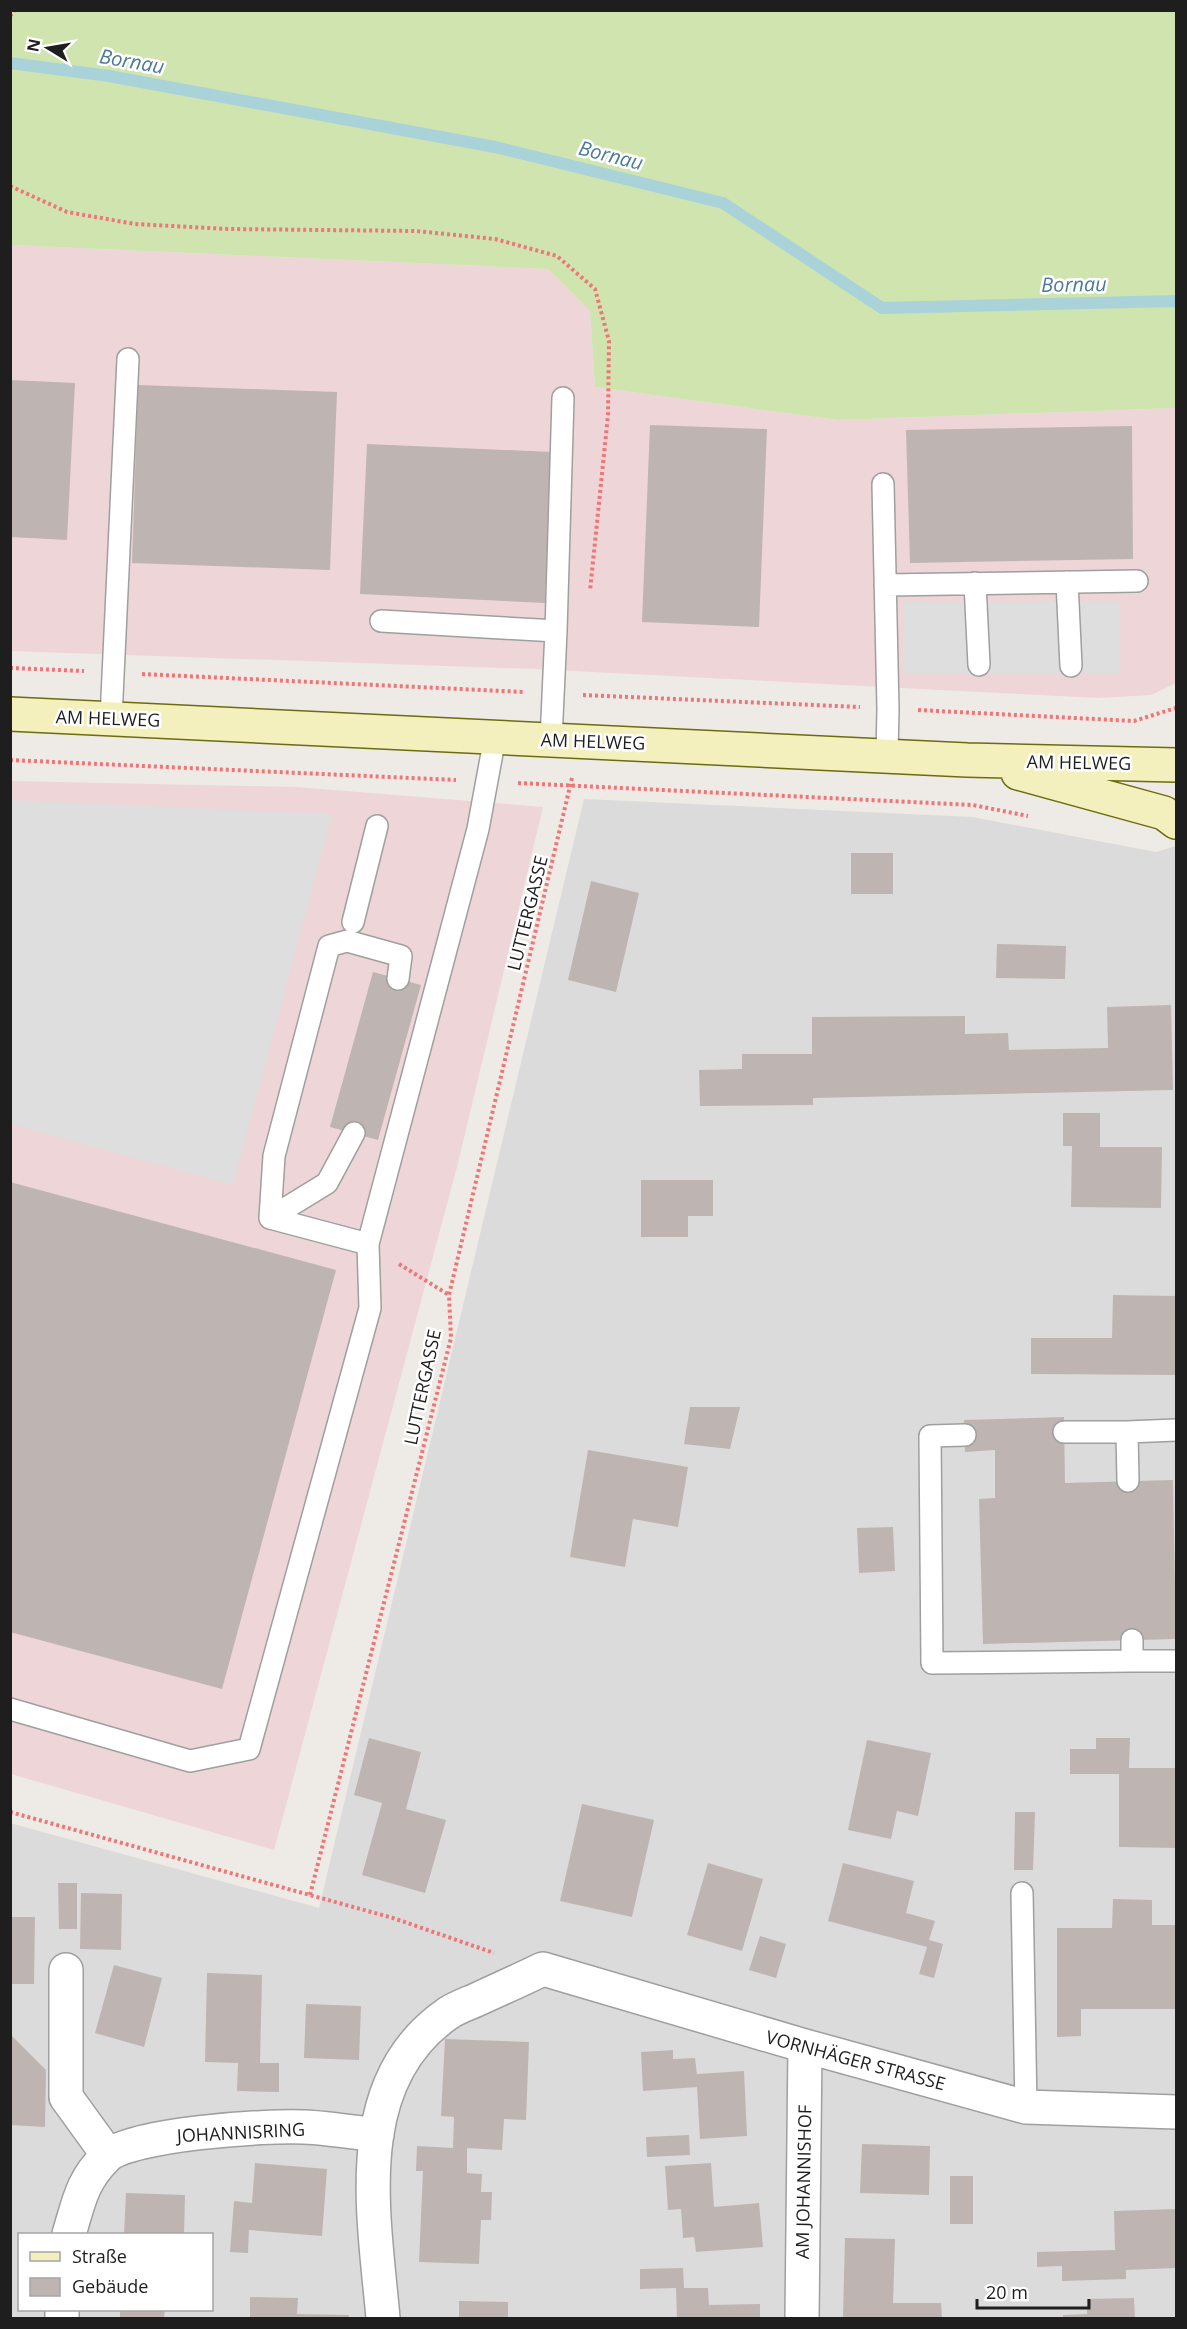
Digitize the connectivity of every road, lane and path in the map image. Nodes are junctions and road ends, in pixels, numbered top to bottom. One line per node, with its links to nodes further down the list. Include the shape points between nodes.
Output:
1 (15, 10): 2 (path)
2 (10, 16)
3 (10, 186): 11 (path, via 67,212 135,224 228,230 416,231 495,239 557,256 595,288 609,341 608,415)
4 (128, 359): 17 (lane)
5 (563, 398): 13 (lane)
6 (883, 484): 10 (lane)
7 (1137, 581): 8 (lane)
8 (1067, 582): 9 (lane); 15 (lane)
9 (975, 583): 10 (lane); 14 (lane)
10 (885, 585): 21 (lane)
11 (589, 602)
12 (381, 621): 13 (lane)
13 (556, 631): 19 (lane)
14 (979, 665)
15 (1071, 666)
16 (10, 668): 17 (path)
17 (113, 672): 19 (path); 23 (lane)
18 (581, 683): 21 (path, via 580,695)
19 (553, 693): 25 (lane)
20 (1176, 708): 21 (path, via 1134,721)
21 (888, 709): 26 (lane)
22 (10, 714): 23 (main road, AM HELWEG)
23 (111, 718): 24 (main road, AM HELWEG)
24 (495, 737): 25 (main road, AM HELWEG); 30 (lane)
25 (563, 740): 26 (main road, AM HELWEG); 31 (path, LUTTERGASSE)
26 (887, 755): 28 (main road, AM HELWEG)
27 (10, 760): 30 (path)
28 (967, 760): 29 (main road, AM HELWEG); 33 (main road, via 1164,813)
29 (1176, 765)
30 (488, 782): 31 (path); 39 (lane)
31 (572, 786): 32 (path, via 973,806); 40 (path, LUTTERGASSE)
32 (1039, 818)
33 (1176, 822)
34 (377, 826): 35 (lane)
35 (353, 922)
36 (398, 979): 38 (lane, via 401,956 347,941 329,946 273,1156)
37 (354, 1133): 38 (lane, via 327,1183)
38 (270, 1218): 39 (lane)
39 (368, 1244): 40 (path); 49 (lane, via 370,1308 249,1749 190,1761)
40 (449, 1295): 52 (path, LUTTERGASSE, via 451,1338)
41 (1176, 1430): 43 (lane)
42 (1064, 1432): 43 (lane)
43 (1127, 1432): 45 (lane)
44 (965, 1435): 47 (lane, via 930,1436 932,1663)
45 (1128, 1481)
46 (1132, 1640): 47 (lane)
47 (1132, 1661): 48 (lane)
48 (1176, 1661)
49 (10, 1709)
50 (10, 1812): 52 (path)
51 (1022, 1893): 56 (lane)
52 (310, 1895): 54 (path, via 393,1918)
53 (66, 1970): 59 (street, via 66,2097)
54 (543, 1970): 55 (street, VORNHÄGER STRASSE); 58 (street, via 448,2013 410,2048 387,2086)
55 (805, 2046): 56 (street, VORNHÄGER STRASSE); 62 (street, AM JOHANNISHOF)
56 (1026, 2107): 57 (street, VORNHÄGER STRASSE)
57 (1176, 2112)
58 (377, 2135): 59 (street, JOHANNISRING, via 303,2127 179,2135 131,2144); 61 (street, via 371,2183)
59 (108, 2155): 60 (street, JOHANNISRING, via 85,2181)
60 (70, 2233)
61 (383, 2319)
62 (802, 2319)

